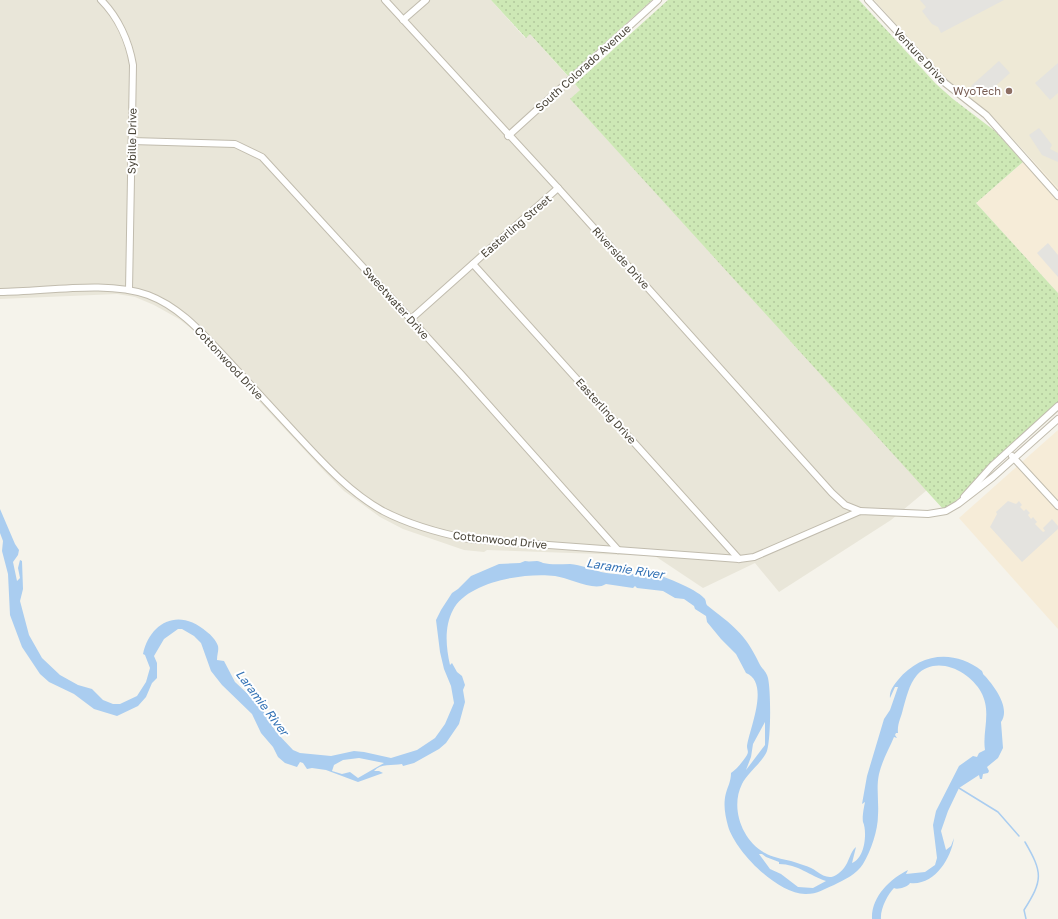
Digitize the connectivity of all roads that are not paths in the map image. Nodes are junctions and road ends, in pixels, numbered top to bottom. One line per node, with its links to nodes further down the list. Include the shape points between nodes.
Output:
1 (101, 0): 8 (street, Sybille Drive, via 118,23 129,45 133,65)
2 (385, 0): 6 (street, Riverside Drive)
3 (426, 0): 6 (street)
4 (658, 0): 7 (street, South Colorado Avenue)
5 (868, 0): 10 (street, Venture Drive, via 945,83 986,115)
6 (403, 20): 7 (street, Riverside Drive)
7 (508, 136): 9 (street, Riverside Drive)
8 (132, 141): 12 (street, Sybille Drive); 14 (street, Sweetwater Drive, via 235,144 262,157)
9 (558, 188): 11 (street, Easterling Street); 21 (street, Riverside Drive, via 832,493 846,505)
10 (1058, 196)
11 (473, 264): 14 (street, Easterling Street); 23 (street, Easterling Drive)
12 (129, 290): 13 (street, Cottonwood Drive, via 104,288); 22 (street, Cottonwood Drive, via 158,300 189,320 336,476 382,510 421,527 469,539)
13 (0, 292)
14 (411, 319): 22 (street, Sweetwater Drive)
15 (1058, 406): 17 (street)
16 (1058, 419): 18 (street)
17 (1008, 452): 18 (street); 19 (street, via 986,472)
18 (1014, 458): 19 (street); 20 (street)
19 (961, 501): 21 (street, Cottonwood Drive, via 952,508 937,513)
20 (1058, 506)
21 (860, 512): 23 (street, Cottonwood Drive, via 766,553)
22 (618, 550): 23 (street, Cottonwood Drive)
23 (739, 559)

